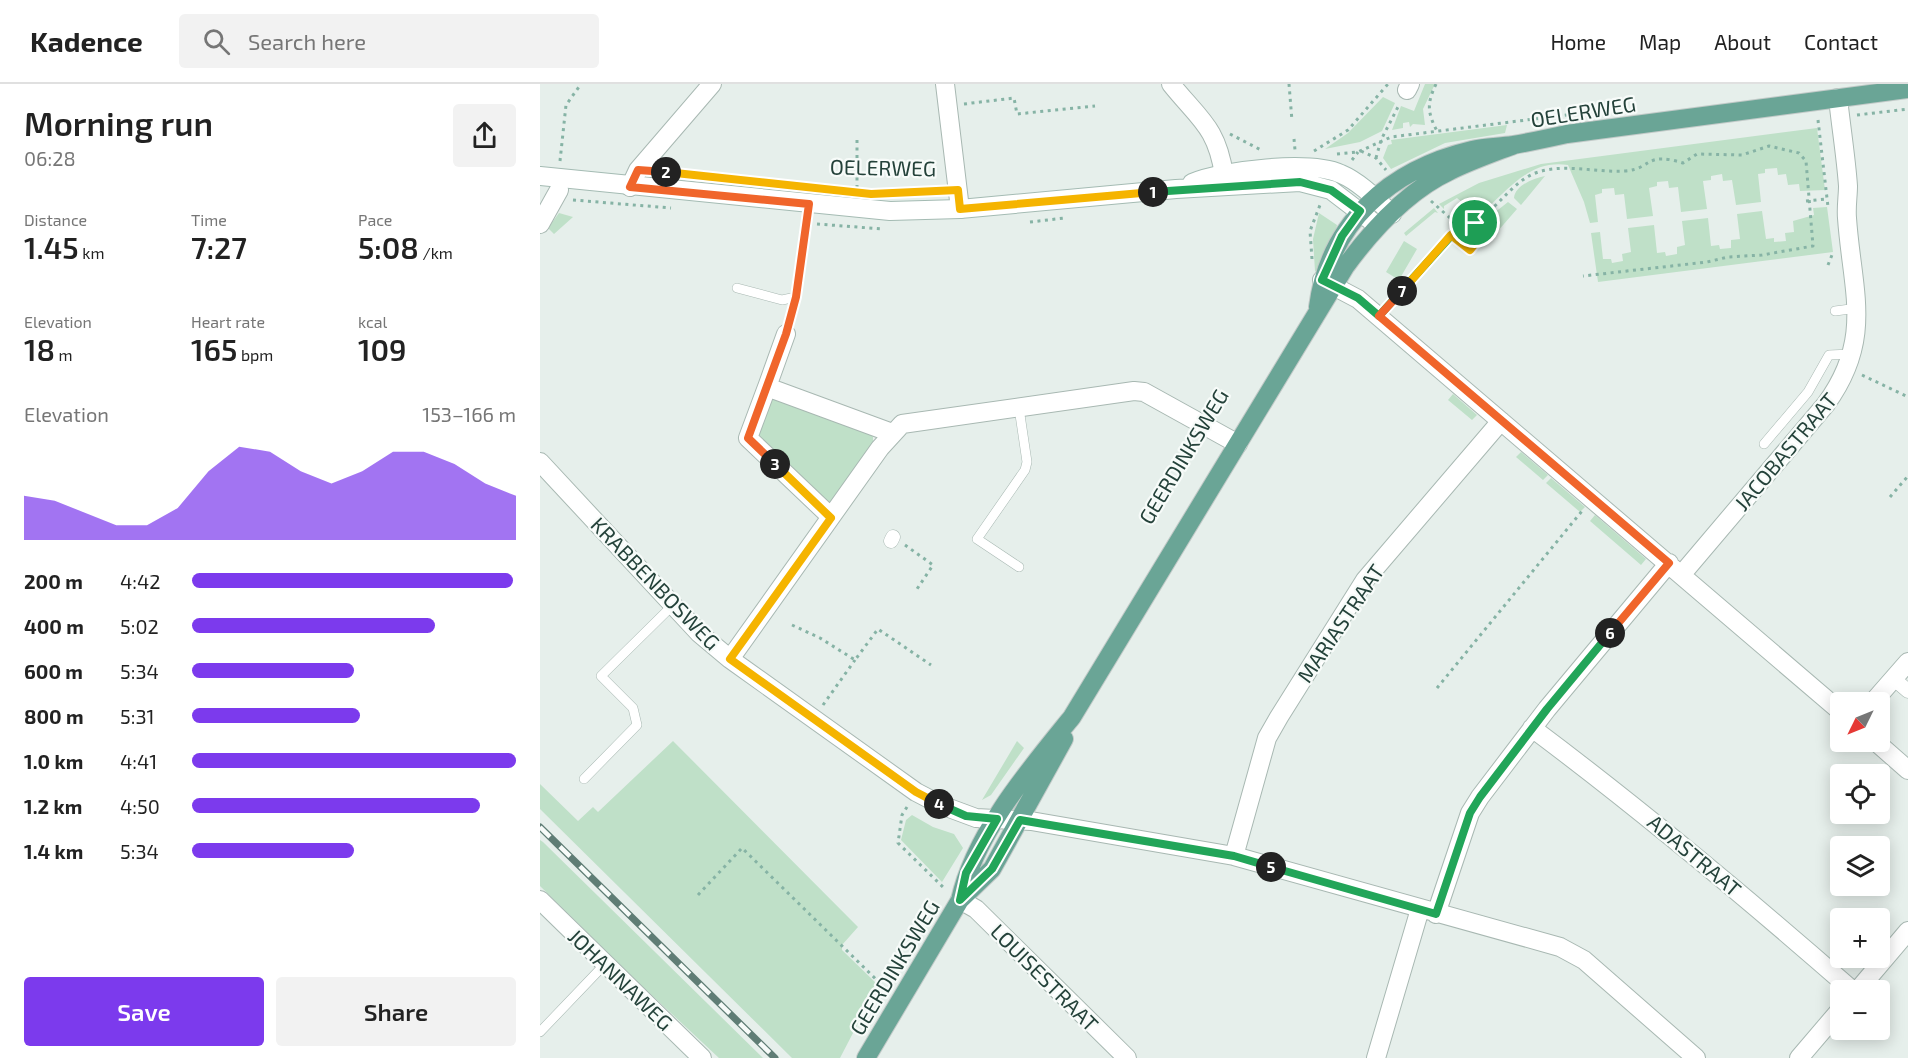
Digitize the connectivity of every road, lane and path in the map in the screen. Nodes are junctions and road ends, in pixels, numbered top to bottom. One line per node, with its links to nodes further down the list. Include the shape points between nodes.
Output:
1 (581, 84): 30 (path, via 566,105)
2 (712, 84): 35 (street, via 638,170)
3 (945, 84): 13 (street)
4 (1170, 84): 18 (street)
5 (1289, 84): 17 (path)
6 (1389, 84): 23 (path, via 1348,130)
7 (1436, 84): 19 (path, via 1428,101 1428,115)
8 (1408, 87): 29 (path)
9 (1885, 88): 10 (main road, OELERWEG); 11 (main road, OELERWEG)
10 (1908, 88)
11 (1838, 98): 22 (main road, OELERWEG, via 1567,134); 60 (street, JACOBASTRAAT, via 1848,187 1846,217)
12 (1095, 106): 13 (path, via 1017,114 1014,98)
13 (948, 107): 45 (street)
14 (1908, 109): 15 (path)
15 (1885, 112)
16 (1818, 120): 41 (path)
17 (1292, 121)
18 (1207, 124): 24 (path); 32 (street, via 1219,146)
19 (1437, 131)
20 (1294, 139): 25 (path)
21 (857, 140): 39 (path, OELERWEG, via 857,192)
22 (1514, 145): 40 (main road, OELERWEG, via 1473,149 1440,160 1395,182); 48 (main road, OELERWEG, via 1449,171)
23 (1313, 151): 25 (path); 28 (path)
24 (1269, 152)
25 (1295, 152): 27 (path)
26 (1358, 152): 31 (path)
27 (1286, 153)
28 (1305, 158)
29 (1376, 158)
30 (559, 169)
31 (1341, 174): 32 (street, OELERWEG, via 1294,167); 40 (street, OELERWEG)
32 (1224, 175): 36 (street, OELERWEG)
33 (540, 176): 35 (street, OELERWEG, via 609,181)
34 (540, 183): 37 (street, OELERWEG)
35 (630, 187): 37 (street, OELERWEG); 44 (street, OELERWEG)
36 (1176, 189): 38 (street, OELERWEG, via 1300,182); 45 (street, OELERWEG)
37 (559, 190): 50 (street)
38 (1331, 190): 47 (street, OELERWEG); 56 (path, via 1310,231)
39 (864, 193)
40 (1375, 198): 47 (main road, GEERDINKSWEG); 48 (street, OELERWEG)
41 (1827, 199): 43 (path); 46 (path)
42 (1431, 201): 52 (path)
43 (1808, 201): 49 (path, via 1806,161 1793,151 1769,146 1742,154 1697,154 1683,163 1655,159 1629,171 1544,170 1522,180); 57 (path, via 1815,242 1807,249)
44 (809, 204): 45 (street, OELERWEG, via 890,211); 59 (lane)
45 (960, 209)
46 (1829, 210)
47 (1360, 211): 51 (street, OELERWEG); 56 (main road, GEERDINKSWEG, via 1342,236)
48 (1392, 214): 51 (main road, OELERWEG)
49 (1475, 223): 52 (lane, via 1468,217); 53 (lane, via 1485,231 1470,250)
50 (540, 224)
51 (1378, 226): 56 (main road, GEERDINKSWEG)
52 (1460, 226): 53 (lane)
53 (1451, 235): 62 (lane)
54 (1834, 252): 55 (path)
55 (1828, 265)
56 (1323, 276): 62 (street); 70 (main road, GEERDINKSWEG, via 1317,313)
57 (1583, 276)
58 (737, 288): 59 (lane, via 782,300)
59 (796, 297): 63 (lane)
60 (1858, 308): 61 (lane); 64 (street, JACOBASTRAAT)
61 (1835, 311)
62 (1379, 316): 68 (street)
63 (786, 334): 65 (street)
64 (1849, 362): 66 (path); 71 (lane, via 1829,356 1808,392); 79 (street, JACOBASTRAAT, via 1827,404)
65 (767, 387): 69 (street); 76 (street, via 748,438)
66 (1908, 397)
67 (1019, 408): 69 (street, via 902,424); 70 (street, via 1144,392); 78 (lane, via 1025,470 977,538)
68 (1501, 421): 75 (street); 101 (street, MARIASTRAAT, via 1365,580 1279,717 1267,738)
69 (892, 433): 76 (street)
70 (1238, 444): 92 (main road, GEERDINKSWEG)
71 (1764, 444)
72 (540, 462): 81 (street, KRABBENBOSWEG)
73 (1908, 476): 74 (path)
74 (1890, 497)
75 (1593, 498): 79 (street); 88 (path)
76 (831, 518): 83 (street)
77 (892, 539): 80 (path, via 933,565)
78 (1019, 567)
79 (1675, 568): 91 (street); 94 (street, JACOBASTRAAT)
80 (915, 592)
81 (672, 606): 83 (street, KRABBENBOSWEG); 97 (lane, via 601,676 633,708 637,725)
82 (792, 625): 84 (path)
83 (730, 659): 93 (street, KRABBENBOSWEG)
84 (855, 660): 86 (path, via 878,629); 93 (path)
85 (1908, 662): 87 (street)
86 (931, 665)
87 (1894, 679): 89 (street); 90 (street)
88 (1437, 688)
89 (1908, 691)
90 (1882, 692)
91 (1830, 702)
92 (1072, 717): 99 (main road, GEERDINKSWEG, via 1023,778); 100 (main road, GEERDINKSWEG, via 1064,740)
93 (813, 718): 98 (street, KRABBENBOSWEG)
94 (1532, 728): 106 (street, JACOBASTRAAT, via 1470,813); 109 (street, ADASTRAAT, via 1682,843)
95 (1888, 752): 96 (street)
96 (1908, 770)
97 (584, 778)
98 (916, 792): 99 (street, KRABBENBOSWEG, via 966,816); 102 (path, via 902,815 898,843)
99 (997, 819): 100 (street, KRABBENBOSWEG); 105 (main road, GEERDINKSWEG, via 966,873)
100 (1020, 820): 101 (street, KRABBENBOSWEG); 105 (main road, GEERDINKSWEG, via 992,869)
101 (1234, 856): 106 (street, KRABBENBOSWEG)
102 (945, 890)
103 (698, 895): 111 (path, via 742,848)
104 (540, 900): 108 (street, JOHANNAWEG)
105 (960, 900): 115 (main road, GEERDINKSWEG); 116 (street, LOUISESTRAAT, via 976,909)
106 (1428, 911): 117 (street, JACOBASTRAAT); 118 (street, KRABBENBOSWEG, via 1572,953)
107 (1908, 931): 110 (street)
108 (605, 964): 113 (lane); 114 (street, JOHANNAWEG)
109 (1840, 980)
110 (1866, 980)
111 (887, 990)
112 (1830, 1022): 119 (street)
113 (540, 1032)
114 (702, 1058)
115 (866, 1058)
116 (1127, 1058)
117 (1376, 1058)
118 (1696, 1058)
119 (1799, 1058)

